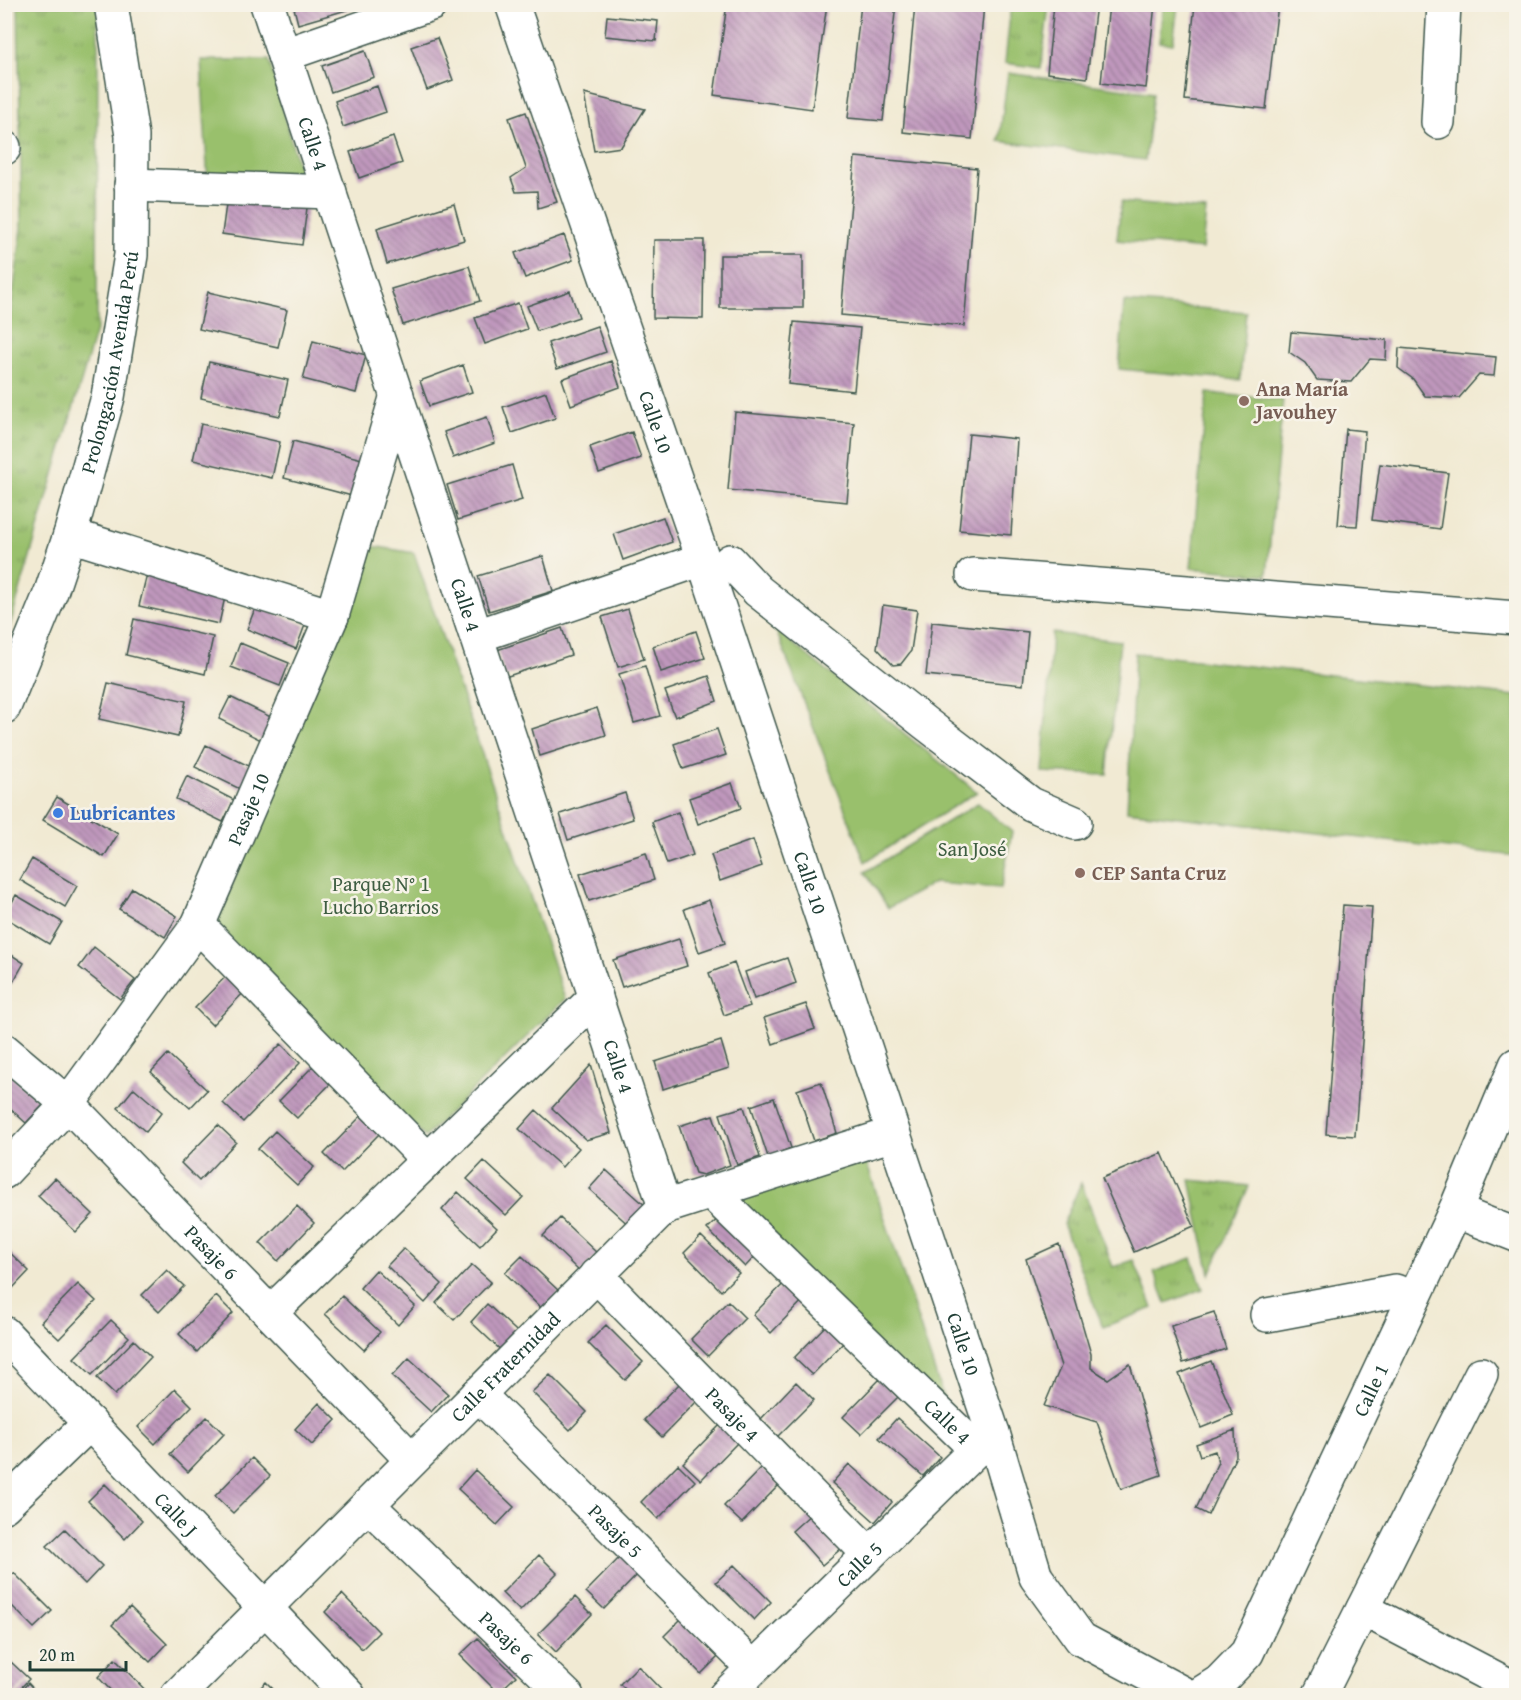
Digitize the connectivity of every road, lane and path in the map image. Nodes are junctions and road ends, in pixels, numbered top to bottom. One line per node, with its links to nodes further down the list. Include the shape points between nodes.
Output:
1 (111, 4): 8 (street, Prolongación Avenida Perú, via 132,136)
2 (267, 4): 6 (street, Calle 4)
3 (431, 4): 6 (street)
4 (512, 4): 12 (street, Calle 10)
5 (1444, 4): 7 (street)
6 (285, 55): 9 (street, Calle 4)
7 (1438, 122)
8 (131, 184): 9 (street); 11 (street, Prolongación Avenida Perú, via 131,255 108,397)
9 (330, 192): 10 (street, Calle 4)
10 (397, 395): 14 (street, Pasaje 10); 16 (street, Calle 4)
11 (70, 535): 14 (street); 17 (street, Prolongación Avenida Perú)
12 (716, 560): 16 (street); 18 (street, via 1031,804); 24 (street, Calle 10)
13 (973, 575): 15 (street)
14 (332, 616): 19 (street, Pasaje 10)
15 (1516, 618)
16 (477, 636): 20 (street, Calle 4)
17 (4, 707)
18 (1075, 824)
19 (198, 924): 23 (street, Pasaje 10); 25 (street)
20 (596, 997): 25 (street); 28 (street, Calle 4)
21 (4, 1050): 23 (street, Pasaje 6)
22 (1516, 1065): 29 (street, Calle 1)
23 (68, 1104): 26 (street, Pasaje 10); 33 (street, Pasaje 6)
24 (893, 1134): 27 (street, Calle Fraternidad); 39 (street, Calle 10)
25 (428, 1160): 33 (street)
26 (4, 1172)
27 (712, 1193): 28 (street, Calle Fraternidad); 39 (street, Calle 4)
28 (665, 1207): 31 (street, Calle Fraternidad)
29 (1455, 1211): 30 (street); 32 (street, Calle 1)
30 (1516, 1235)
31 (596, 1275): 37 (street, Calle Fraternidad); 43 (street, Pasaje 4)
32 (1414, 1298): 34 (street, via 1395,1291); 53 (street, Calle 1, via 1247,1653 1219,1682)
33 (270, 1313): 40 (street, Pasaje 6)
34 (1267, 1315)
35 (4, 1333): 38 (street, Calle J)
36 (1481, 1374): 45 (street)
37 (478, 1394): 40 (street, Calle Fraternidad); 46 (street, Pasaje 5)
38 (90, 1423): 42 (street); 44 (street, Calle J)
39 (984, 1441): 43 (street, Calle 5); 52 (street, Calle 10, via 1036,1577 1081,1639)
40 (412, 1460): 41 (street, Calle Fraternidad)
41 (368, 1505): 44 (street, Calle Fraternidad); 50 (street, Pasaje 6)
42 (4, 1506)
43 (869, 1554): 46 (street, Calle 5)
44 (266, 1606): 48 (street, Calle Fraternidad); 49 (street, Calle J)
45 (1363, 1609): 47 (street); 54 (street)
46 (753, 1668): 51 (street, Calle 5)
47 (1516, 1689)
48 (177, 1695)
49 (349, 1695)
50 (567, 1695)
51 (725, 1695)
52 (1188, 1695)
53 (1197, 1695)
54 (1320, 1695)

